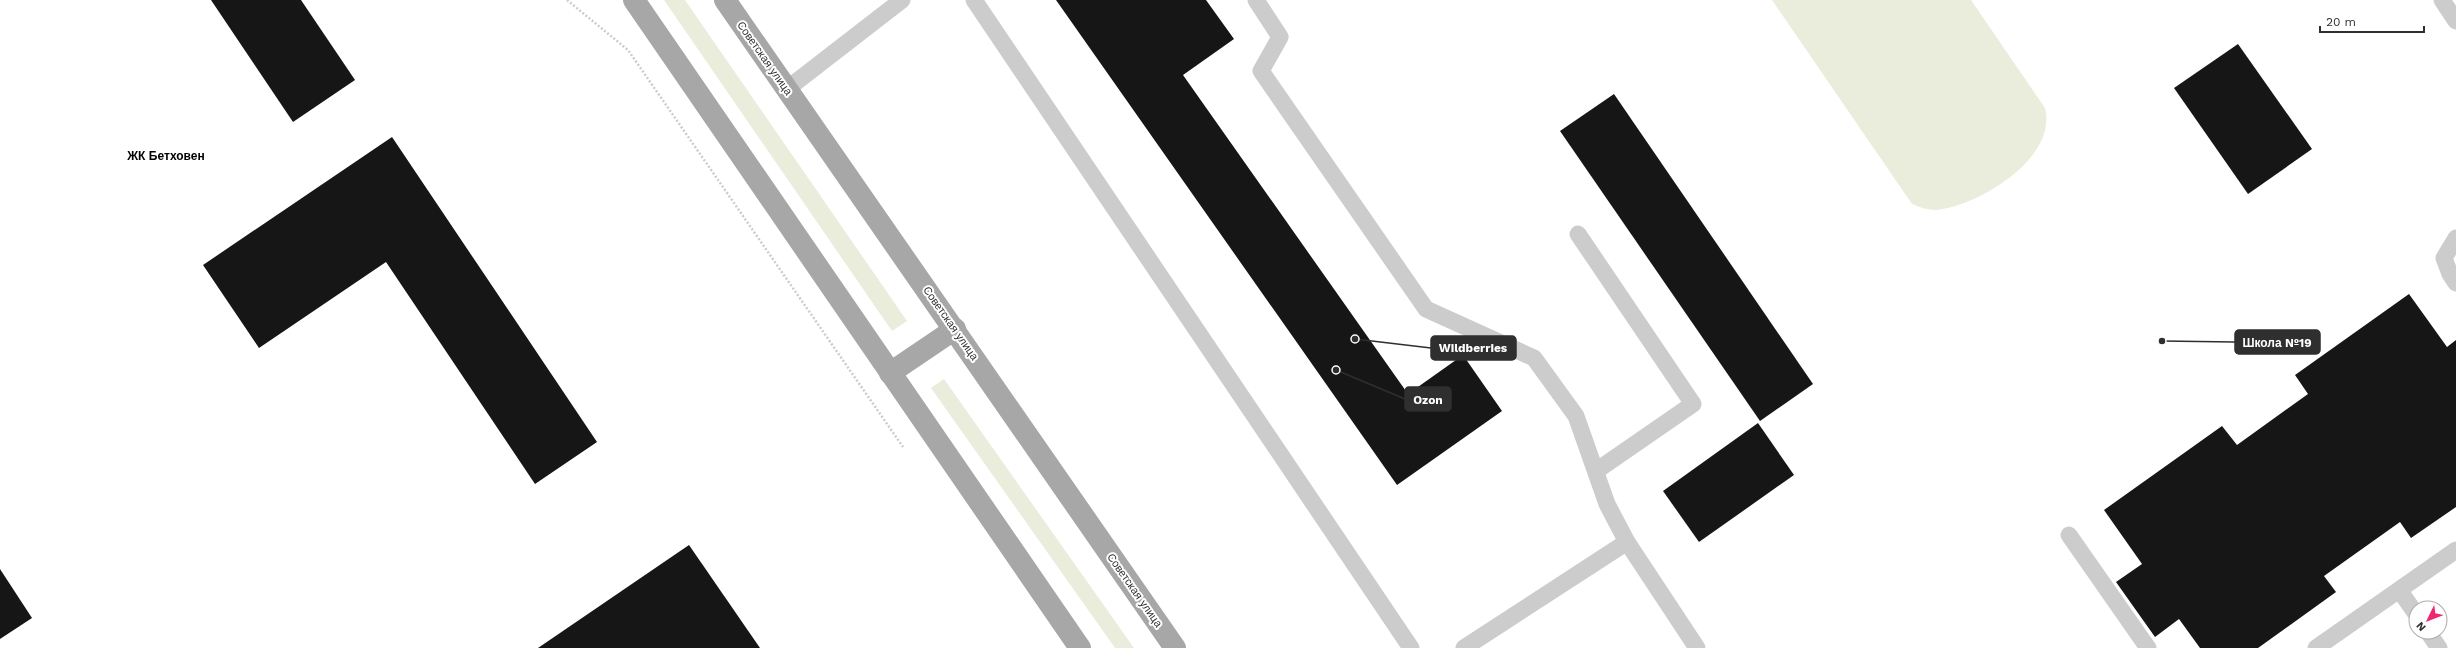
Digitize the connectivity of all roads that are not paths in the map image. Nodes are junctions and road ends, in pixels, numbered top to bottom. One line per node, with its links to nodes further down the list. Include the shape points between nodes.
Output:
1 (634, 0): 13 (main road)
2 (725, 0): 8 (main road, Советская улица)
3 (902, 0): 8 (lane)
4 (974, 0): 22 (lane)
5 (1256, 0): 14 (lane, via 1280,37 1261,71 1426,309 1534,358 1576,416)
6 (2442, 0): 7 (lane)
7 (2456, 21)
8 (787, 89): 12 (main road, Советская улица)
9 (1578, 234): 14 (lane, via 1693,404)
10 (2456, 238): 11 (lane, via 2444,258)
11 (2456, 283)
12 (954, 329): 13 (main road); 21 (main road, Советская улица)
13 (890, 374): 20 (main road)
14 (1596, 471): 16 (lane, via 1607,504)
15 (2069, 535): 25 (lane)
16 (1627, 542): 23 (lane); 24 (lane)
17 (2456, 550): 18 (lane)
18 (2400, 591): 19 (lane); 26 (lane)
19 (2408, 602)
20 (1080, 648)
21 (1175, 648)
22 (1412, 648)
23 (1464, 648)
24 (1697, 648)
25 (2148, 648)
26 (2316, 648)

